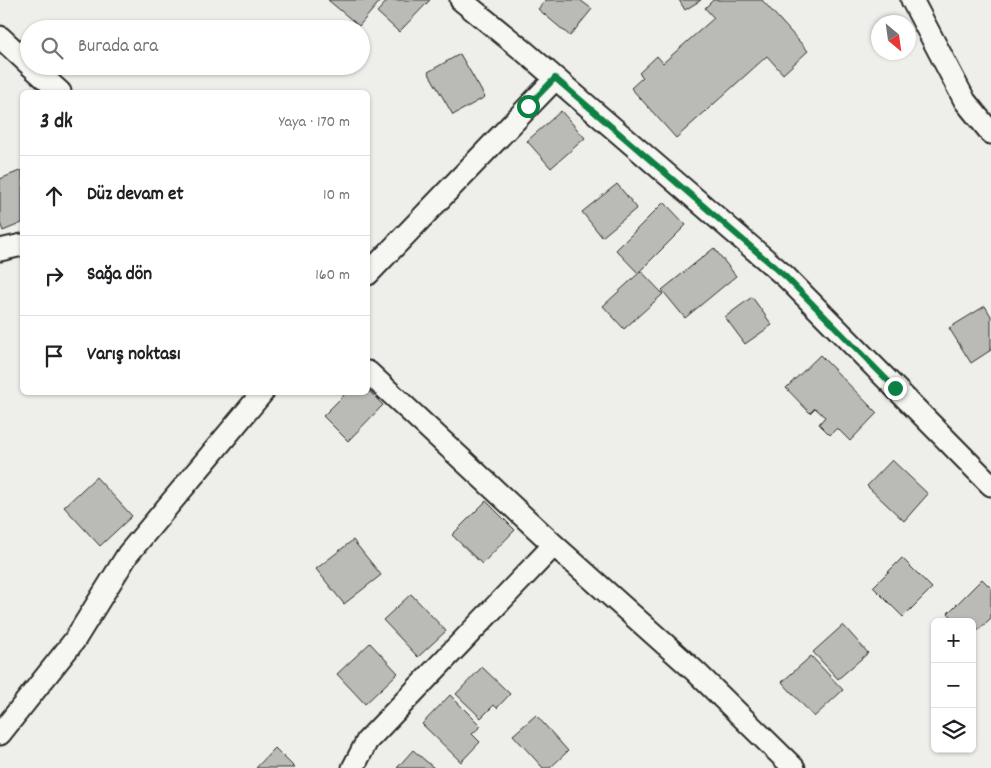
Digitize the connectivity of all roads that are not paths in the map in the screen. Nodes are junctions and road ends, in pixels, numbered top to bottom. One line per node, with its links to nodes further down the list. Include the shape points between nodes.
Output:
1 (461, 0): 6 (street)
2 (912, 0): 8 (street, via 965,101)
3 (3, 44): 4 (street)
4 (20, 57)
5 (41, 75): 7 (street)
6 (555, 78): 11 (street); 14 (street, via 786,277)
7 (58, 90)
8 (991, 133)
9 (20, 245): 10 (street)
10 (0, 250)
11 (370, 272)
12 (370, 374): 15 (street)
13 (260, 395): 16 (street, via 128,554 74,641)
14 (991, 485)
15 (554, 545): 17 (street, via 367,741); 18 (street, via 696,672)
16 (0, 734)
17 (353, 768)
18 (794, 768)

